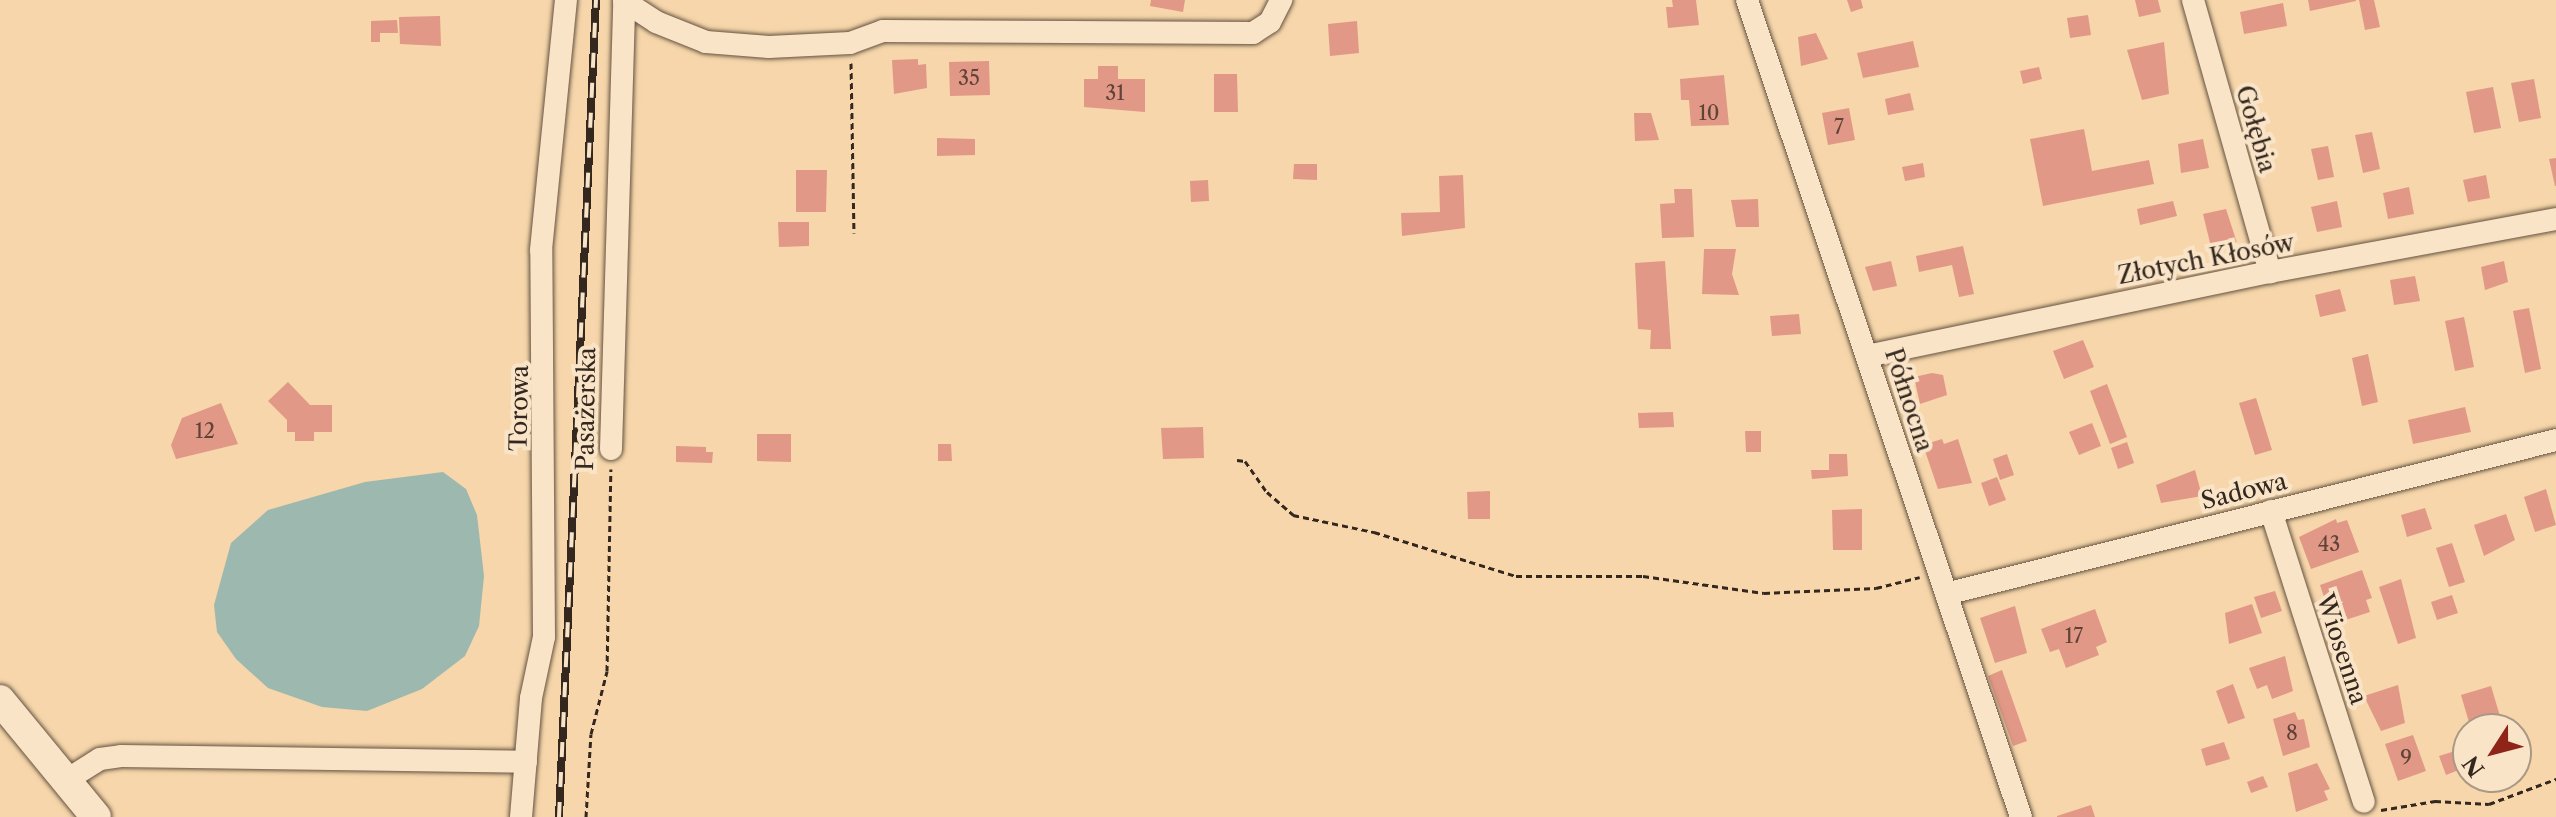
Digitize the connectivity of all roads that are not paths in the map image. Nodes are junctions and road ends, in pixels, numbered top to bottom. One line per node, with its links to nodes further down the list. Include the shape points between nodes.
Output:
1 (566, 0): 14 (street, Torowa, via 541,250 544,637)
2 (1281, 0): 5 (street, via 1270,22 1253,33 883,31 850,43 769,47 706,42)
3 (1747, 0): 8 (street, Północna)
4 (2193, 0): 7 (street, Gołębia)
5 (624, 1): 10 (street, Pasażerska)
6 (2556, 219): 7 (street, Złotych Kłosów)
7 (2270, 272): 8 (street, Złotych Kłosów)
8 (1867, 356): 12 (street, Północna)
9 (2556, 440): 11 (street, Sadowa)
10 (611, 449)
11 (2271, 511): 12 (street, Sadowa); 16 (street, Wiosenna)
12 (1946, 594): 19 (street, Północna)
13 (0, 700): 15 (street)
14 (526, 762): 15 (street, via 121,756 100,759); 18 (street, Torowa)
15 (65, 781): 17 (street)
16 (2364, 802)
17 (96, 817)
18 (521, 817)
19 (2021, 817)

